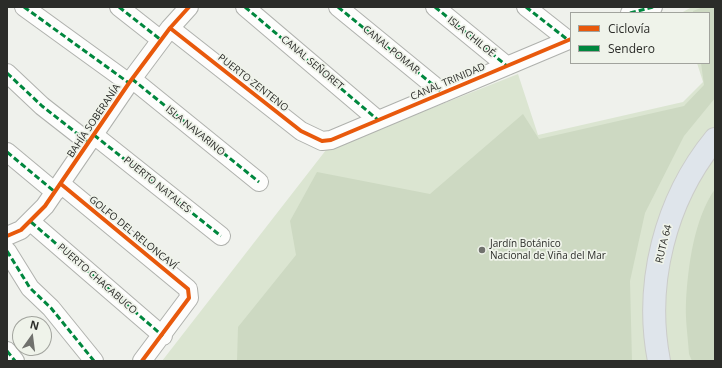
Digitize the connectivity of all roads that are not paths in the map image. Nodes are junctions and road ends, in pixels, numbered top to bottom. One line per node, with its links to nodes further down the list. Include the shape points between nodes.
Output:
1 (24, 7): 12 (street, ISLA NAVARINO)
2 (119, 7): 8 (street, PUERTO ZENTENO)
3 (189, 7): 8 (street, BAHÍA SOBERANÍA)
4 (245, 7): 14 (street, CANAL SEÑORET)
5 (338, 7): 13 (street, CANAL POMAR)
6 (435, 7): 10 (street, ISLA CHILOÉ)
7 (526, 7): 9 (street)
8 (166, 34): 12 (street, BAHÍA SOBERANÍA); 17 (street, PUERTO ZENTENO, via 301,131 322,141)
9 (569, 40): 10 (street, CANAL TRINIDAD)
10 (507, 66): 13 (street, CANAL TRINIDAD)
11 (7, 73): 15 (street, PUERTO NATALES, via 42,106)
12 (130, 81): 15 (street, BAHÍA SOBERANÍA); 20 (street, ISLA NAVARINO)
13 (443, 93): 14 (street, CANAL TRINIDAD)
14 (378, 120): 17 (street, CANAL TRINIDAD)
15 (91, 138): 21 (street, BAHÍA SOBERANÍA); 24 (street, PUERTO NATALES)
16 (715, 139): 31 (highway, RUTA 64, via 686,183 663,243 655,308)
17 (331, 140)
18 (7, 152): 21 (street, GOLFO DEL RELONCAVÍ)
19 (715, 162): 32 (highway, RUTA 64, via 690,206 675,249 670,278 668,317)
20 (259, 182)
21 (58, 188): 22 (street, BAHÍA SOBERANÍA); 26 (street, GOLFO DEL RELONCAVÍ, via 185,285 190,293 189,298)
22 (31, 222): 23 (street, BAHÍA SOBERANÍA); 26 (street, PUERTO CHACABUCO)
23 (7, 236)
24 (221, 236)
25 (7, 251): 29 (street, via 30,288 51,308)
26 (163, 336): 30 (street)
27 (7, 351): 28 (street)
28 (15, 361)
29 (94, 361)
30 (142, 361)
31 (659, 361)
32 (673, 361)

